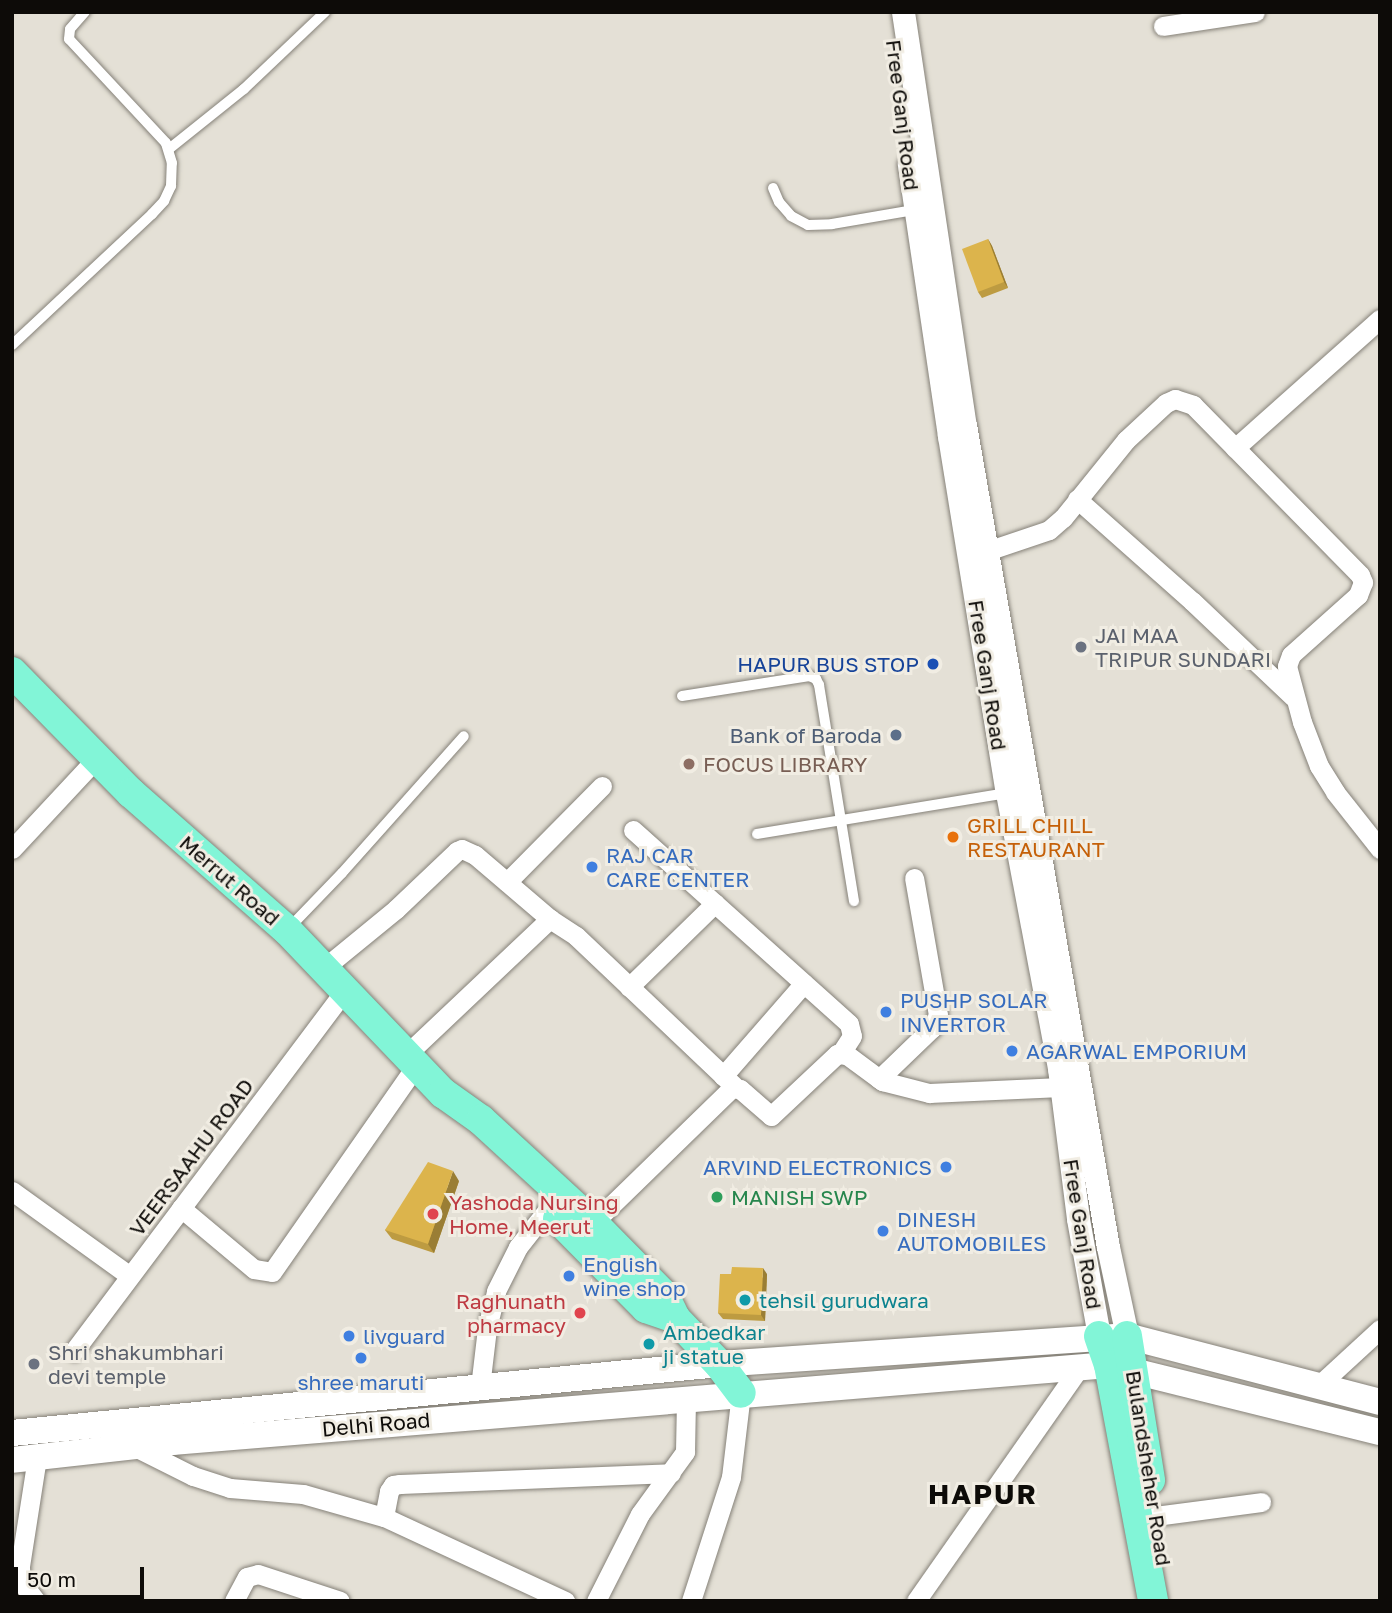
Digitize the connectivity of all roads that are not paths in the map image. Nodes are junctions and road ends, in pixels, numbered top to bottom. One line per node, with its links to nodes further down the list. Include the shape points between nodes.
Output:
1 (85, 12): 7 (lane, via 69,29 73,46 136,108)
2 (325, 12): 7 (lane, via 244,89)
3 (890, 12): 9 (street, Free Ganj Road)
4 (903, 12): 14 (street)
5 (1255, 12): 6 (street)
6 (1163, 26)
7 (169, 149): 11 (lane, via 173,177 164,201)
8 (773, 188): 9 (lane, via 791,216 808,225)
9 (915, 210): 21 (street, Free Ganj Road)
10 (1380, 319): 12 (street)
11 (12, 345)
12 (1235, 448): 13 (street, via 1194,405 1175,399 1126,440); 17 (street, via 1363,582 1358,595 1291,655 1287,666)
13 (1077, 499): 14 (street, via 1049,530); 17 (street)
14 (987, 551): 50 (street, via 1108,1247)
15 (14, 678): 19 (main road, Merrut Road)
16 (682, 696): 22 (lane, via 809,676 816,679)
17 (1294, 699): 26 (street, via 1319,766)
18 (464, 736): 32 (lane)
19 (97, 758): 25 (street); 32 (main road, Merrut Road)
20 (603, 786): 28 (street)
21 (1007, 793): 22 (lane); 41 (street, Free Ganj Road)
22 (841, 821): 24 (lane); 29 (lane)
23 (633, 830): 30 (street)
24 (757, 834)
25 (12, 849)
26 (1380, 849)
27 (914, 878): 39 (street, via 938,1015 932,1028)
28 (507, 882): 31 (street); 33 (street, via 468,850 457,851)
29 (854, 901)
30 (715, 903): 34 (street); 35 (street)
31 (550, 919): 35 (street, via 576,936); 38 (street)
32 (287, 930): 33 (main road, Merrut Road)
33 (324, 968): 36 (main road, Merrut Road)
34 (804, 983): 37 (street, via 849,1024 852,1036); 40 (street)
35 (629, 987): 40 (street)
36 (345, 989): 38 (main road, Merrut Road); 44 (street, VEERSAAHU ROAD)
37 (841, 1053): 39 (street); 40 (street, via 771,1116)
38 (412, 1059): 42 (main road, Merrut Road); 44 (street, via 272,1272 254,1269)
39 (880, 1079): 41 (street, via 912,1090 946,1094)
40 (729, 1082): 46 (street)
41 (1061, 1087): 50 (street, Free Ganj Road, via 1079,1219)
42 (443, 1093): 45 (main road, Merrut Road, via 467,1133); 46 (main road, Merrut Road, via 481,1120)
43 (12, 1191): 47 (street)
44 (181, 1208): 47 (street, VEERSAAHU ROAD)
45 (548, 1209): 48 (main road, Merrut Road, via 646,1308); 57 (street, via 518,1247 496,1291)
46 (593, 1223): 48 (main road, Merrut Road, via 664,1295)
47 (130, 1276): 52 (street, VEERSAAHU ROAD)
48 (675, 1318): 53 (main road, Merrut Road)
49 (1380, 1329): 56 (street)
50 (1113, 1336): 51 (main road, Delhi Road); 54 (main road); 56 (main road, Delhi Road)
51 (904, 1350): 53 (main road, Delhi Road); 55 (main road)
52 (74, 1351)
53 (719, 1364): 57 (main road, Delhi Road); 58 (main road, Merrut Road)
54 (1108, 1368): 55 (main road, Delhi Road); 61 (main road, Delhi Road); 67 (main road, Bulandsheher Road); 75 (street); 76 (main road)
55 (909, 1380): 58 (main road, Delhi Road)
56 (1318, 1386): 59 (main road, Delhi Road)
57 (480, 1387): 63 (main road, Delhi Road)
58 (741, 1393): 60 (main road, Delhi Road); 74 (street, via 731,1478)
59 (1376, 1396)
60 (686, 1398): 63 (main road, Delhi Road); 65 (street, via 685,1452)
61 (1380, 1432)
62 (12, 1433): 63 (main road, Delhi Road)
63 (116, 1440): 64 (main road, Delhi Road); 68 (street, via 230,1488 303,1494)
64 (25, 1459): 69 (street, via 21,1582)
65 (671, 1473): 68 (street, via 393,1485); 73 (street, via 640,1514)
66 (1261, 1502): 67 (street)
67 (1155, 1516): 77 (main road, Bulandsheher Road)
68 (384, 1517): 72 (street)
69 (36, 1601)
70 (234, 1601): 71 (street, via 247,1577 258,1574)
71 (340, 1601)
72 (565, 1601)
73 (596, 1601)
74 (691, 1601)
75 (916, 1601)
76 (1153, 1601)
77 (1171, 1601)

